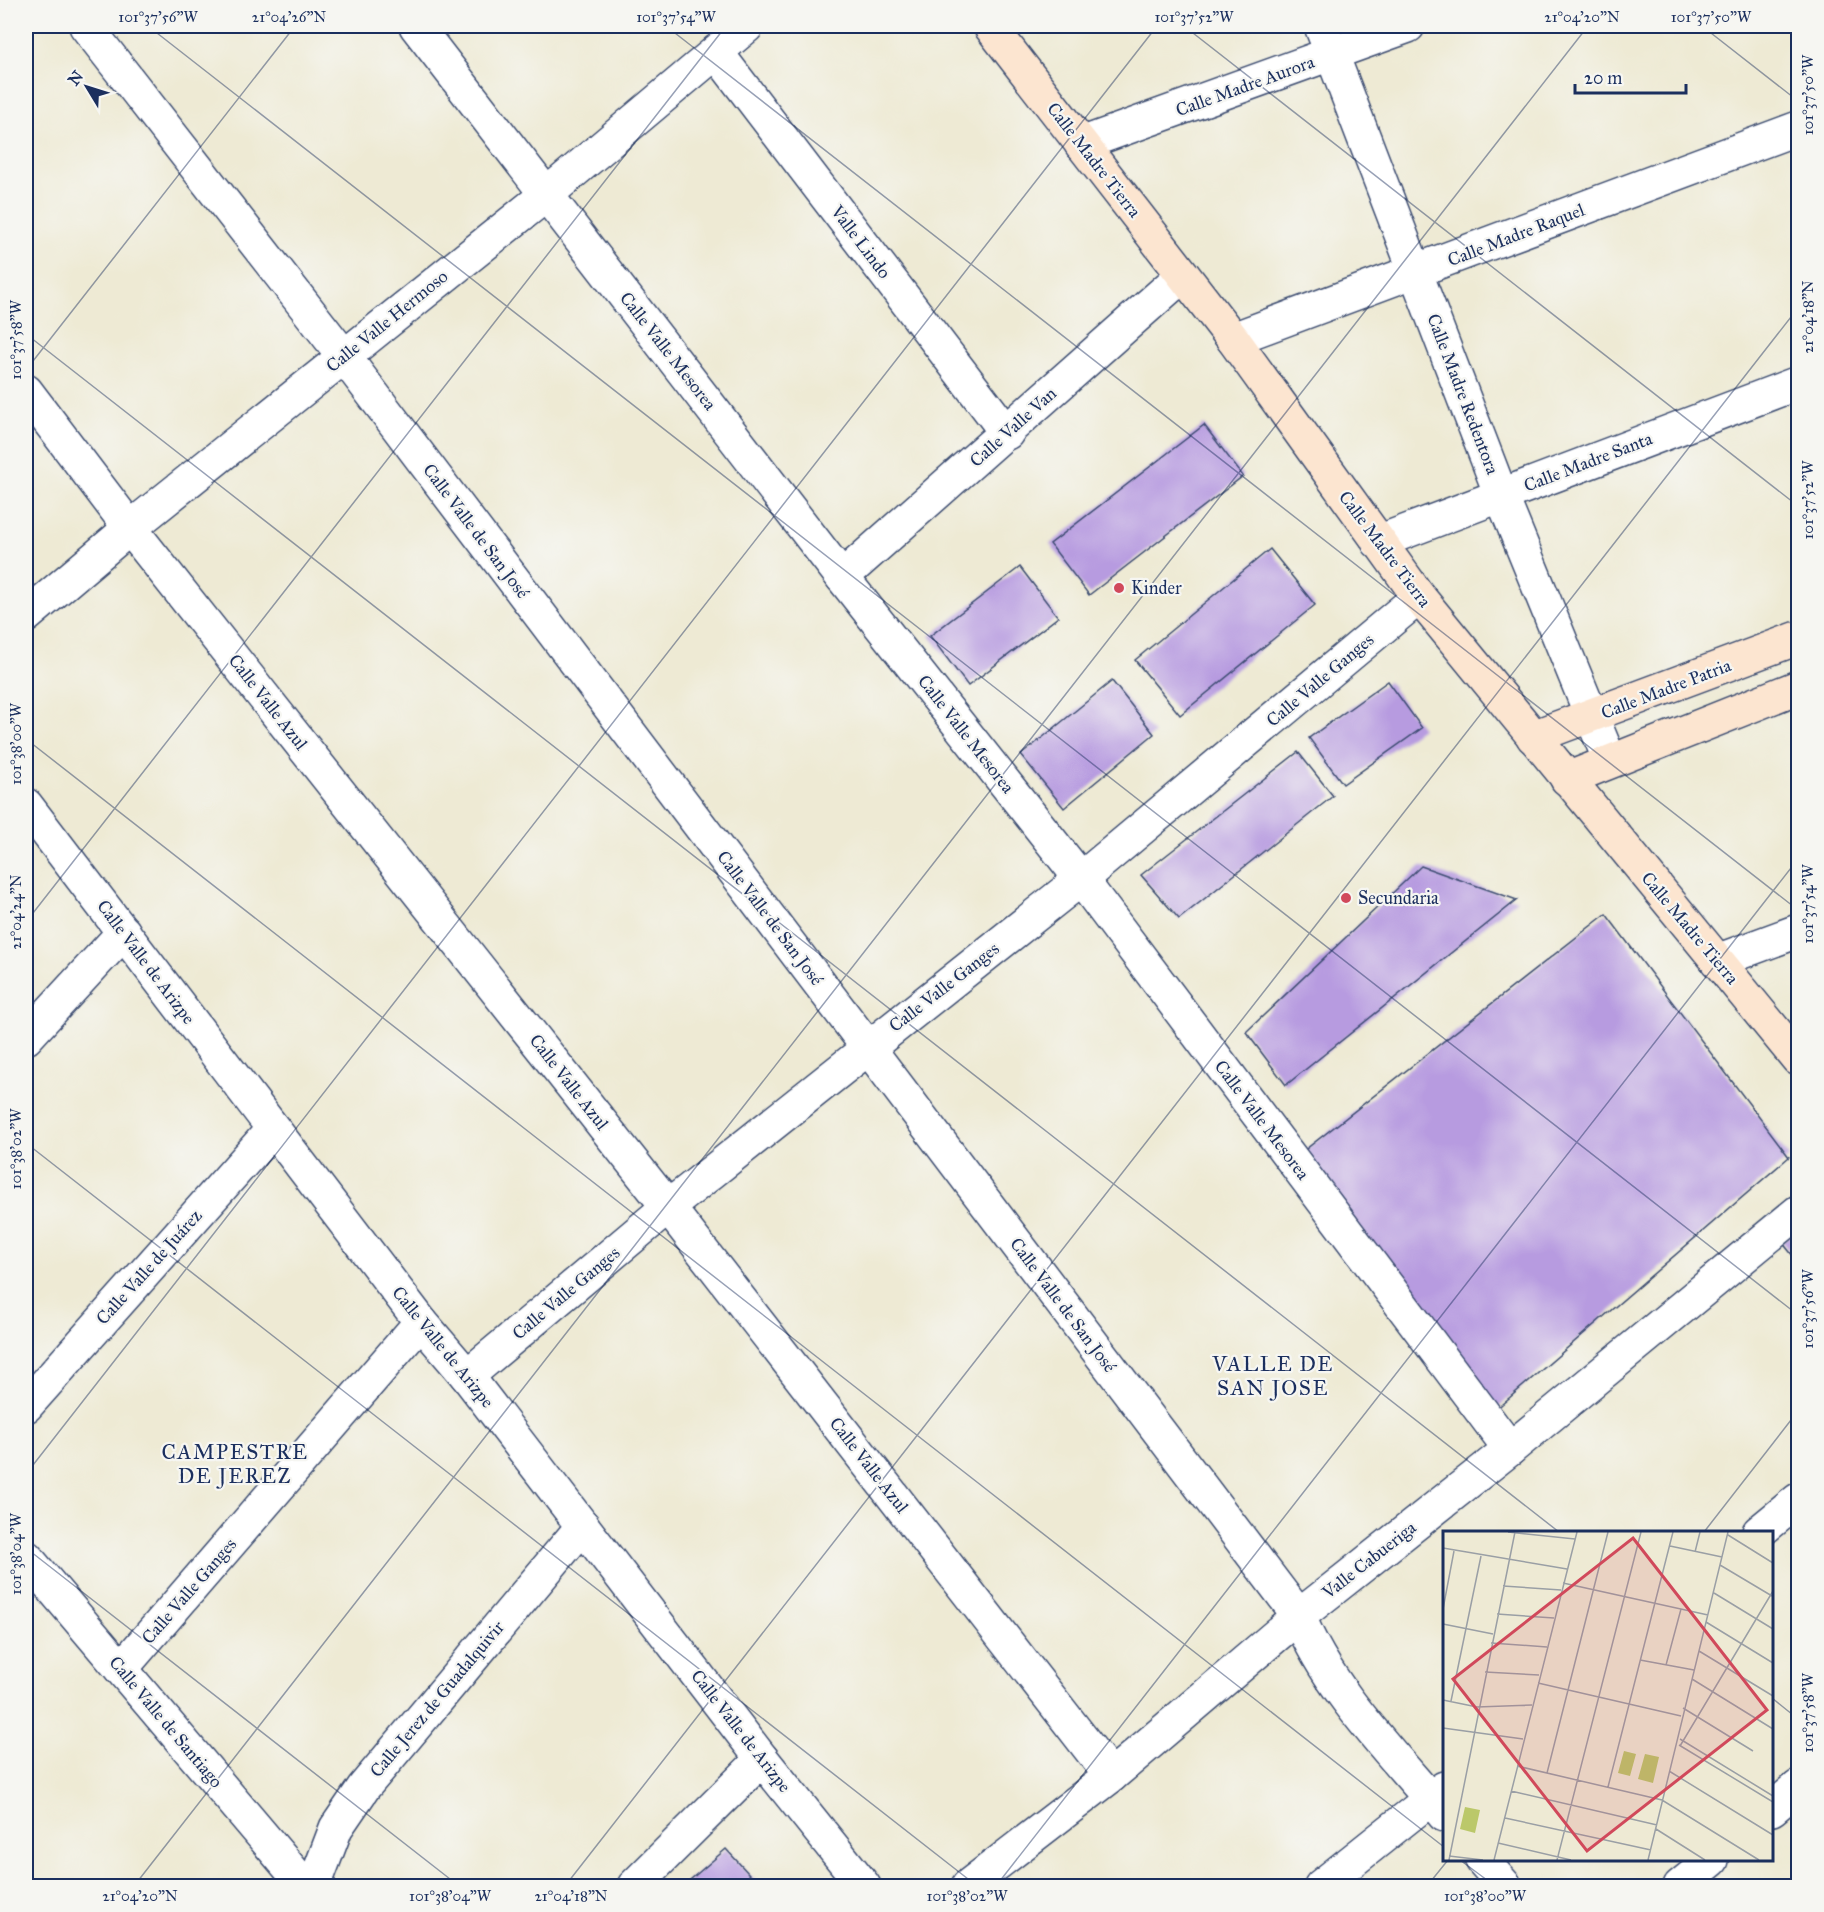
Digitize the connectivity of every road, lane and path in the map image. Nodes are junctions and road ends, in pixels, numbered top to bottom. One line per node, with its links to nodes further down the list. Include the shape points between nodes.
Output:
1 (86, 26): 14 (street, Calle Valle de San José)
2 (416, 26): 10 (street, Calle Valle Mesorea)
3 (747, 26): 7 (street, Calle Valle Hermoso)
4 (990, 26): 9 (street, Calle Madre Tierra)
5 (1408, 26): 6 (street, Calle Madre Aurora)
6 (1326, 40): 9 (street, Calle Madre Aurora); 11 (street, Calle Madre Redentora)
7 (716, 52): 10 (street, Calle Valle Hermoso); 17 (street, Valle Lindo)
8 (1798, 128): 11 (street, Calle Madre Raquel)
9 (1081, 144): 12 (street, Calle Madre Tierra)
10 (547, 194): 14 (street, Calle Valle Hermoso); 21 (street, Calle Valle Mesorea)
11 (1416, 273): 13 (street, Calle Madre Raquel); 18 (street, Calle Madre Redentora)
12 (1183, 275): 13 (street, Calle Madre Tierra); 17 (street, Calle Valle Van)
13 (1233, 339): 20 (street, Calle Madre Tierra)
14 (344, 356): 19 (street, Calle Valle Hermoso); 36 (street, Calle Valle de San José)
15 (1798, 383): 18 (street, Calle Madre Santa)
16 (26, 391): 19 (street, Calle Valle Azul)
17 (1007, 433): 21 (street, Calle Valle Van)
18 (1502, 495): 20 (street, Calle Madre Santa); 26 (street, Calle Madre Redentora)
19 (130, 528): 23 (street, Calle Valle Hermoso); 39 (street, Calle Valle Azul)
20 (1378, 542): 22 (street, Calle Madre Tierra)
21 (842, 578): 31 (street, Calle Valle Mesorea)
22 (1419, 597): 27 (street, Calle Madre Tierra); 31 (street, Calle Valle Ganges)
23 (26, 616)
24 (1798, 638): 26 (street, Calle Madre Patria)
25 (1798, 687): 28 (street)
26 (1591, 717): 27 (street, Calle Madre Patria); 28 (street, Calle Madre Redentora)
27 (1533, 737): 29 (street, Calle Madre Tierra)
28 (1610, 762): 29 (street)
29 (1567, 779): 34 (street, Calle Madre Tierra)
30 (26, 805): 33 (street, Calle Valle de Arizpe)
31 (1081, 879): 36 (street, Calle Valle Ganges); 44 (street, Calle Valle Mesorea)
32 (1798, 931): 34 (street)
33 (124, 932): 35 (street); 38 (street, Calle Valle de Arizpe)
34 (1717, 961): 37 (street, Calle Madre Tierra)
35 (26, 1038)
36 (868, 1047): 39 (street, Calle Valle Ganges); 49 (street, Calle Valle de San José)
37 (1798, 1059)
38 (273, 1130): 41 (street, Calle Valle de Arizpe); 43 (street, Calle Valle de Juárez)
39 (668, 1207): 42 (street, Calle Valle Ganges); 52 (street, Calle Valle Azul)
40 (1798, 1212): 44 (street, Valle Cabueriga)
41 (421, 1322): 42 (street, Calle Valle de Arizpe); 50 (street, Calle Valle Ganges)
42 (467, 1377): 46 (street, Calle Valle de Arizpe)
43 (26, 1406)
44 (1510, 1449): 49 (street, Valle Cabueriga)
45 (1798, 1500): 47 (street)
46 (583, 1526): 51 (street, Calle Valle de Arizpe); 59 (street, Calle Jerez de Guadalquivir, via 364,1787 336,1828)
47 (1761, 1531)
48 (26, 1557): 50 (street, Calle Valle de Santiago)
49 (1299, 1616): 52 (street, Valle Cabueriga); 54 (street, Calle Valle de San José, via 1311,1647 1353,1706)
50 (121, 1669): 58 (street, Calle Valle de Santiago)
51 (762, 1759): 60 (street); 61 (street, Calle Valle de Arizpe)
52 (1111, 1776): 62 (street, Valle Cabueriga)
53 (1798, 1786): 55 (street)
54 (1440, 1801): 63 (street)
55 (1773, 1808)
56 (1483, 1861): 64 (street)
57 (1711, 1861): 65 (street)
58 (305, 1887)
59 (314, 1887)
60 (634, 1887)
61 (864, 1887)
62 (968, 1887)
63 (1321, 1887)
64 (1504, 1887)
65 (1680, 1887)

